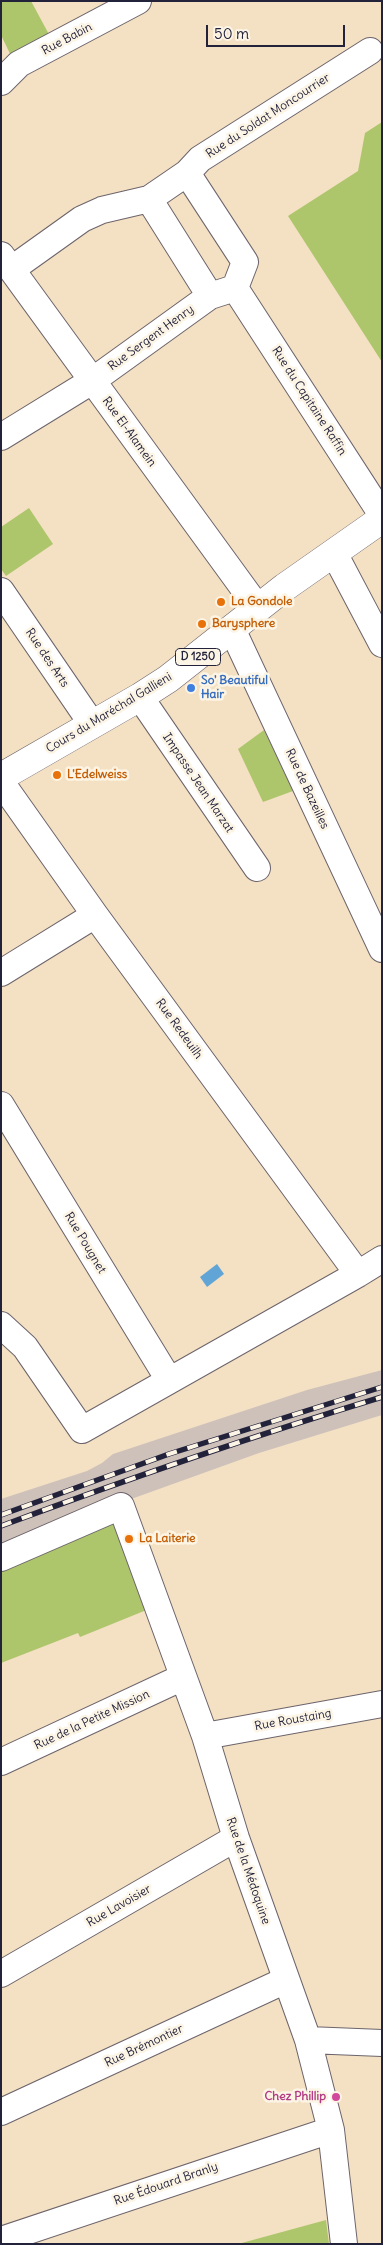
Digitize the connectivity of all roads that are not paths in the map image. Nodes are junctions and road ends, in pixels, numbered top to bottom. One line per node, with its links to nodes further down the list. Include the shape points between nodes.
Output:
1 (138, 1): 3 (street, Rue Babin, via 19,64)
2 (370, 51): 4 (street, Rue du Soldat Moncourrier, via 200,159)
3 (1, 82)
4 (187, 173): 5 (street, Rue du Soldat Moncourrier); 7 (street, via 245,262)
5 (149, 199): 6 (street, Rue du Soldat Moncourrier, via 102,210); 8 (street)
6 (6, 262): 9 (street, Rue El-Alamein)
7 (235, 288): 8 (street, Rue Sergent Henry); 11 (street, Rue du Capitaine Raffin)
8 (210, 296): 9 (street, Rue Sergent Henry)
9 (92, 381): 10 (street, Rue Sergent Henry); 15 (street, Rue El-Alamein)
10 (1, 436)
11 (382, 515)
12 (382, 519): 13 (main road, Cours du Maréchal Gallieni / D 1250)
13 (334, 553): 15 (main road, Cours du Maréchal Gallieni / D 1250); 17 (street)
14 (1, 591): 19 (street, Rue des Arts)
15 (258, 608): 16 (main road, Cours du Maréchal Gallieni / D 1250)
16 (232, 630): 18 (main road, Cours du Maréchal Gallieni / D 1250); 24 (street, Rue de Bazeilles)
17 (382, 644)
18 (140, 697): 19 (main road, Cours du Maréchal Gallieni / D 1250); 22 (street, Impasse Jean Marzat)
19 (92, 724): 20 (main road, Cours du Maréchal Gallieni / D 1250)
20 (1, 777)
21 (1, 782): 23 (street, Rue Redeuilh)
22 (257, 868)
23 (95, 915): 25 (street); 28 (street, Rue Redeuilh)
24 (382, 949)
25 (1, 973)
26 (1, 1105): 30 (street, Rue Pougnet)
27 (382, 1259): 28 (street)
28 (358, 1274): 30 (street)
29 (1, 1325): 30 (street, via 25,1347 82,1430)
30 (169, 1380)
31 (1, 1558): 32 (street, Rue de la Médoquine, via 121,1506)
32 (183, 1677): 34 (street, Rue de la Médoquine); 35 (street, Rue de la Petite Mission)
33 (382, 1704): 34 (street, Rue Roustaing)
34 (205, 1736): 36 (street, Rue de la Médoquine)
35 (1, 1762)
36 (236, 1838): 37 (street, Rue Lavoisier); 38 (street, Rue de la Médoquine)
37 (1, 1974)
38 (286, 1980): 39 (street, Rue de la Médoquine); 41 (street, Rue Brémontier)
39 (308, 2040): 40 (street); 42 (street, Rue de la Médoquine)
40 (382, 2043)
41 (1, 2112)
42 (332, 2130): 43 (street, Rue Édouard Branly); 44 (street, Rue de la Médoquine)
43 (1, 2240)
44 (344, 2244)

